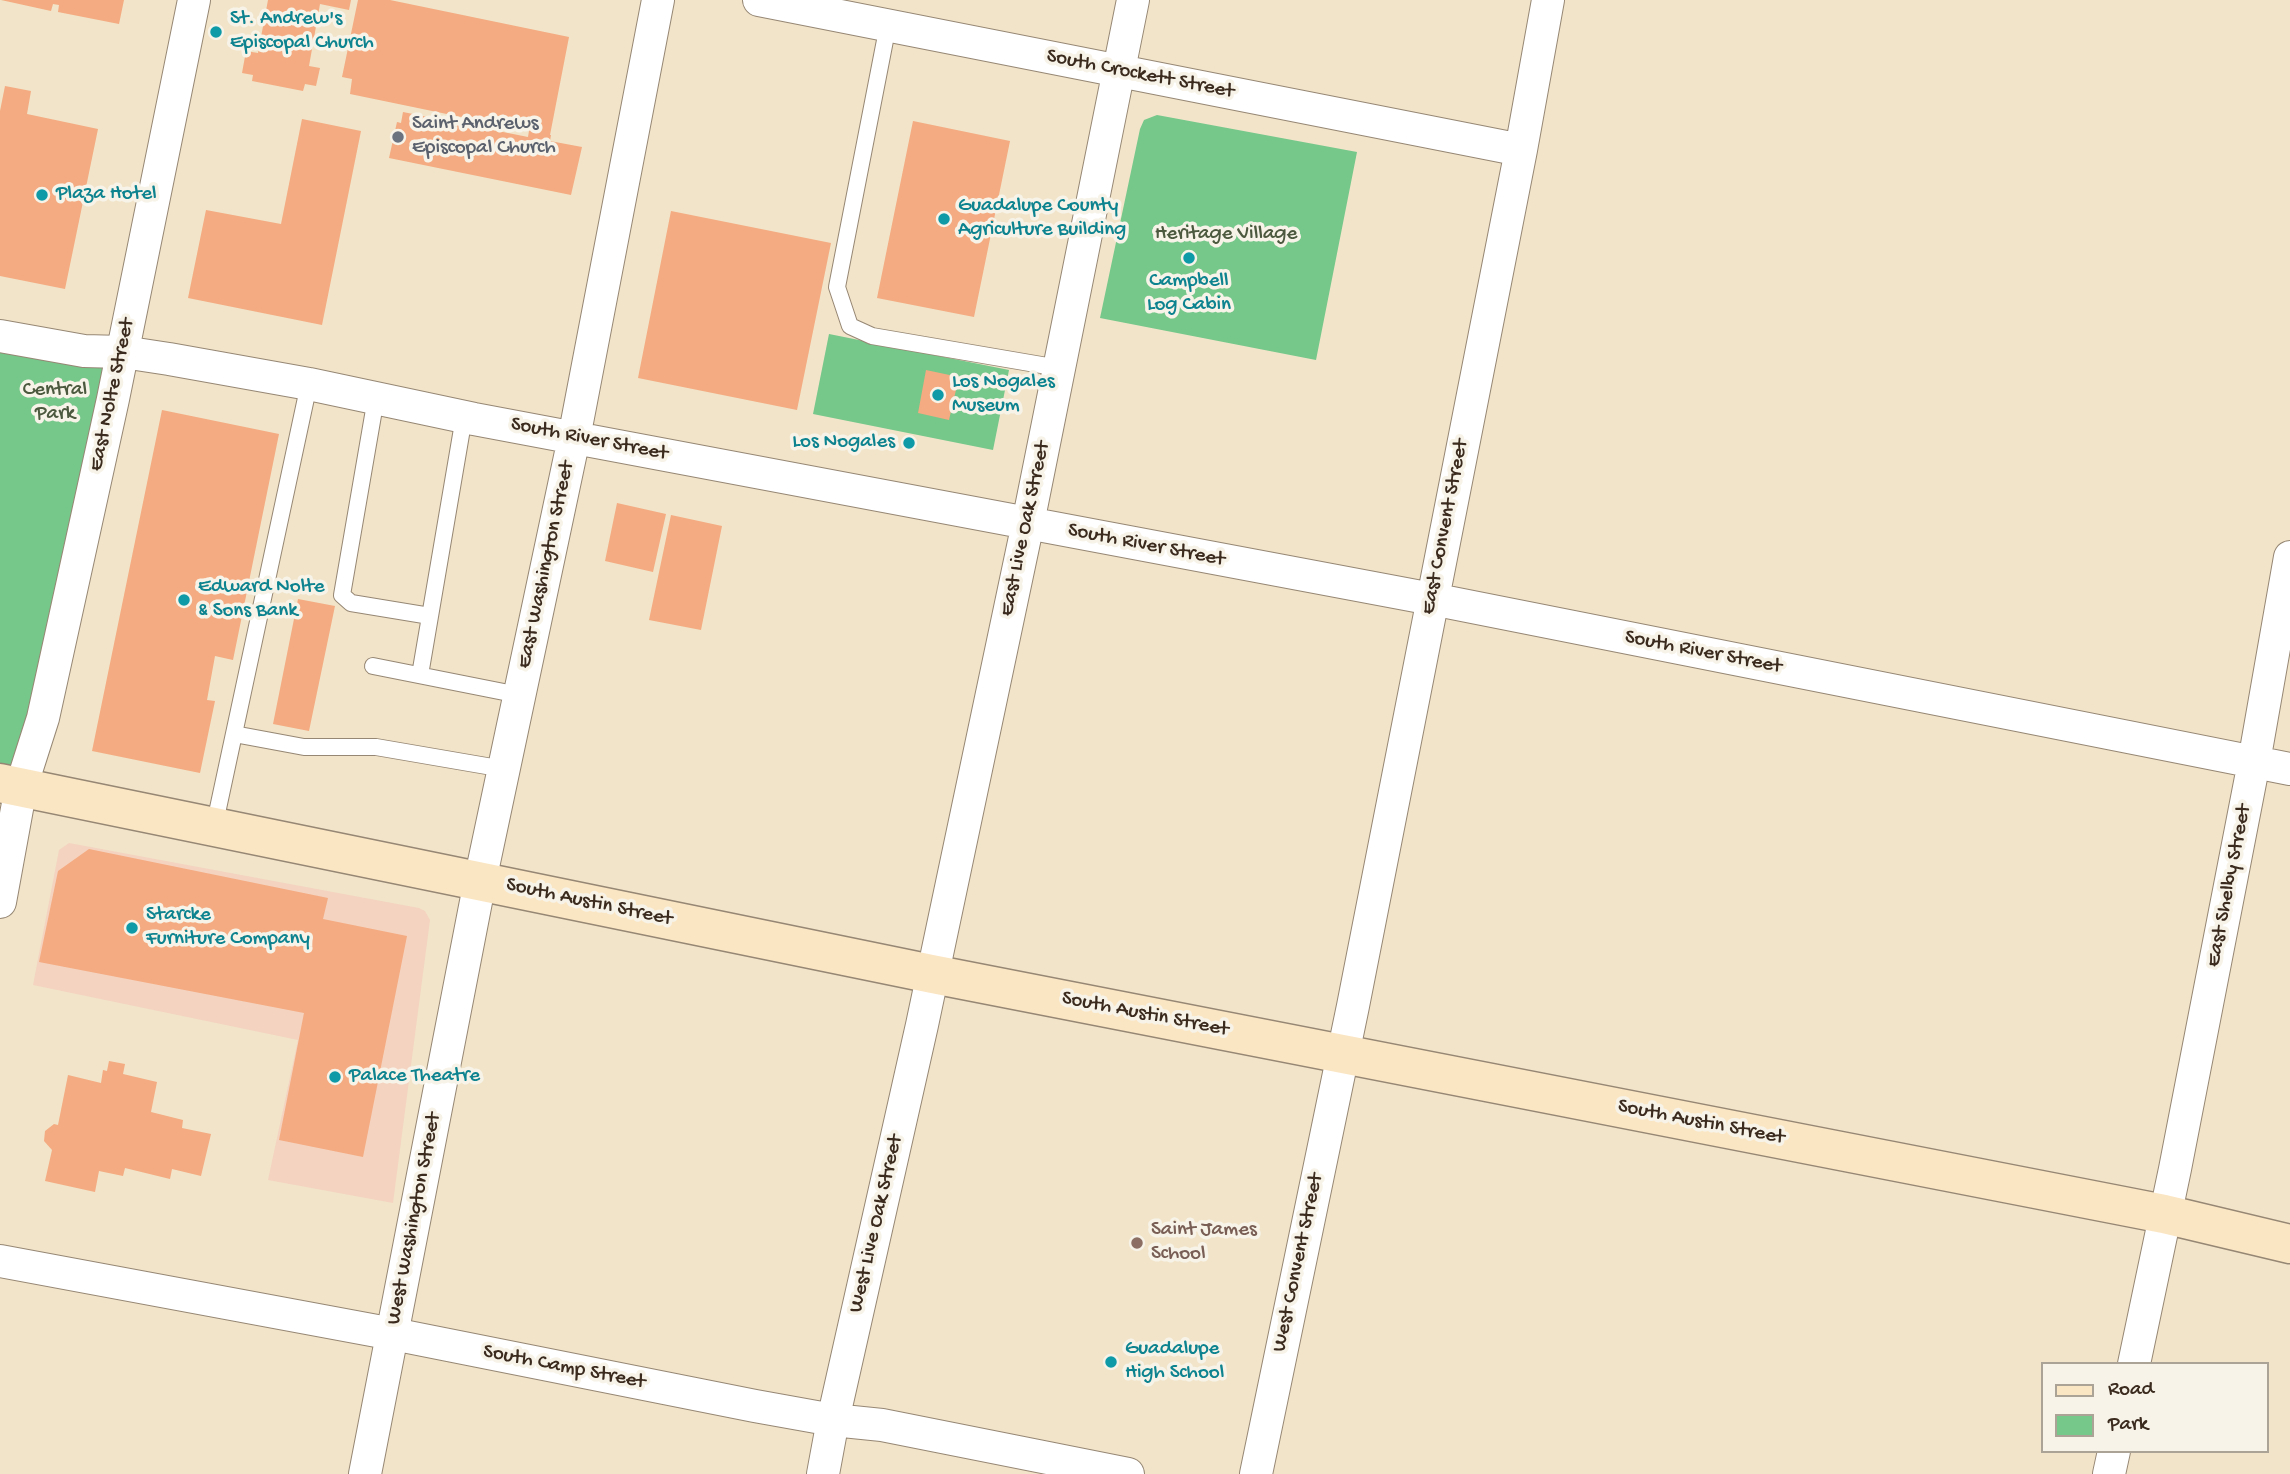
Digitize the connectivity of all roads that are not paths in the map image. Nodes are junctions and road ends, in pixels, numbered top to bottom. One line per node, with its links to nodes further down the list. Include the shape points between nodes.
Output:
1 (194, 0): 10 (street, East Nolte Street)
2 (658, 0): 15 (street, East Washington Street)
3 (759, 0): 6 (street, South Crockett Street)
4 (1133, 0): 7 (street, East Live Oak Street)
5 (1548, 0): 8 (street, East Convent Street)
6 (888, 25): 7 (street, South Crockett Street); 11 (lane, via 837,287 850,327 872,336)
7 (1120, 71): 8 (street, South Crockett Street); 11 (street, East Live Oak Street)
8 (1521, 150): 18 (street, East Convent Street)
9 (0, 336): 10 (street, South River Street, via 83,351)
10 (123, 352): 12 (street, South River Street); 27 (street, East Nolte Street, via 43,718)
11 (1059, 368): 16 (street, East Live Oak Street)
12 (309, 384): 13 (street, South River Street); 23 (lane)
13 (376, 398): 14 (street, South River Street); 19 (lane, via 342,595 351,603)
14 (464, 417): 15 (street, South River Street); 19 (lane)
15 (574, 438): 16 (street, South River Street); 22 (street, East Washington Street)
16 (1028, 523): 18 (street, South River Street); 31 (street, East Live Oak Street)
17 (2290, 557): 24 (street, East Shelby Street)
18 (1432, 599): 24 (street, South River Street); 32 (street, East Convent Street)
19 (430, 616): 21 (lane)
20 (373, 666): 21 (lane)
21 (420, 675): 22 (lane)
22 (519, 695): 25 (street, East Washington Street)
23 (234, 734): 25 (lane, via 304,747 376,747); 28 (lane)
24 (2254, 762): 26 (street, South River Street); 33 (street, East Shelby Street)
25 (504, 769): 29 (street, East Washington Street)
26 (2290, 769)
27 (10, 785): 28 (main road, South Austin Street); 30 (street, East Nolte Street)
28 (214, 827): 29 (main road, South Austin Street)
29 (480, 881): 31 (main road, South Austin Street); 36 (street, West Washington Street)
30 (0, 902)
31 (932, 974): 32 (main road, South Austin Street); 38 (street, West Live Oak Street)
32 (1342, 1053): 33 (main road, South Austin Street); 43 (street, West Convent Street)
33 (2164, 1214): 34 (main road, South Austin Street); 37 (street, East Shelby Street)
34 (2290, 1244)
35 (0, 1261): 36 (street, South Camp Street)
36 (393, 1335): 38 (street, South Camp Street); 40 (street, West Washington Street)
37 (2134, 1362)
38 (833, 1420): 41 (street, West Live Oak Street); 42 (street, South Camp Street, via 882,1425)
39 (2114, 1453): 44 (street)
40 (365, 1474)
41 (823, 1474)
42 (1128, 1474)
43 (1255, 1474)
44 (2109, 1474)

